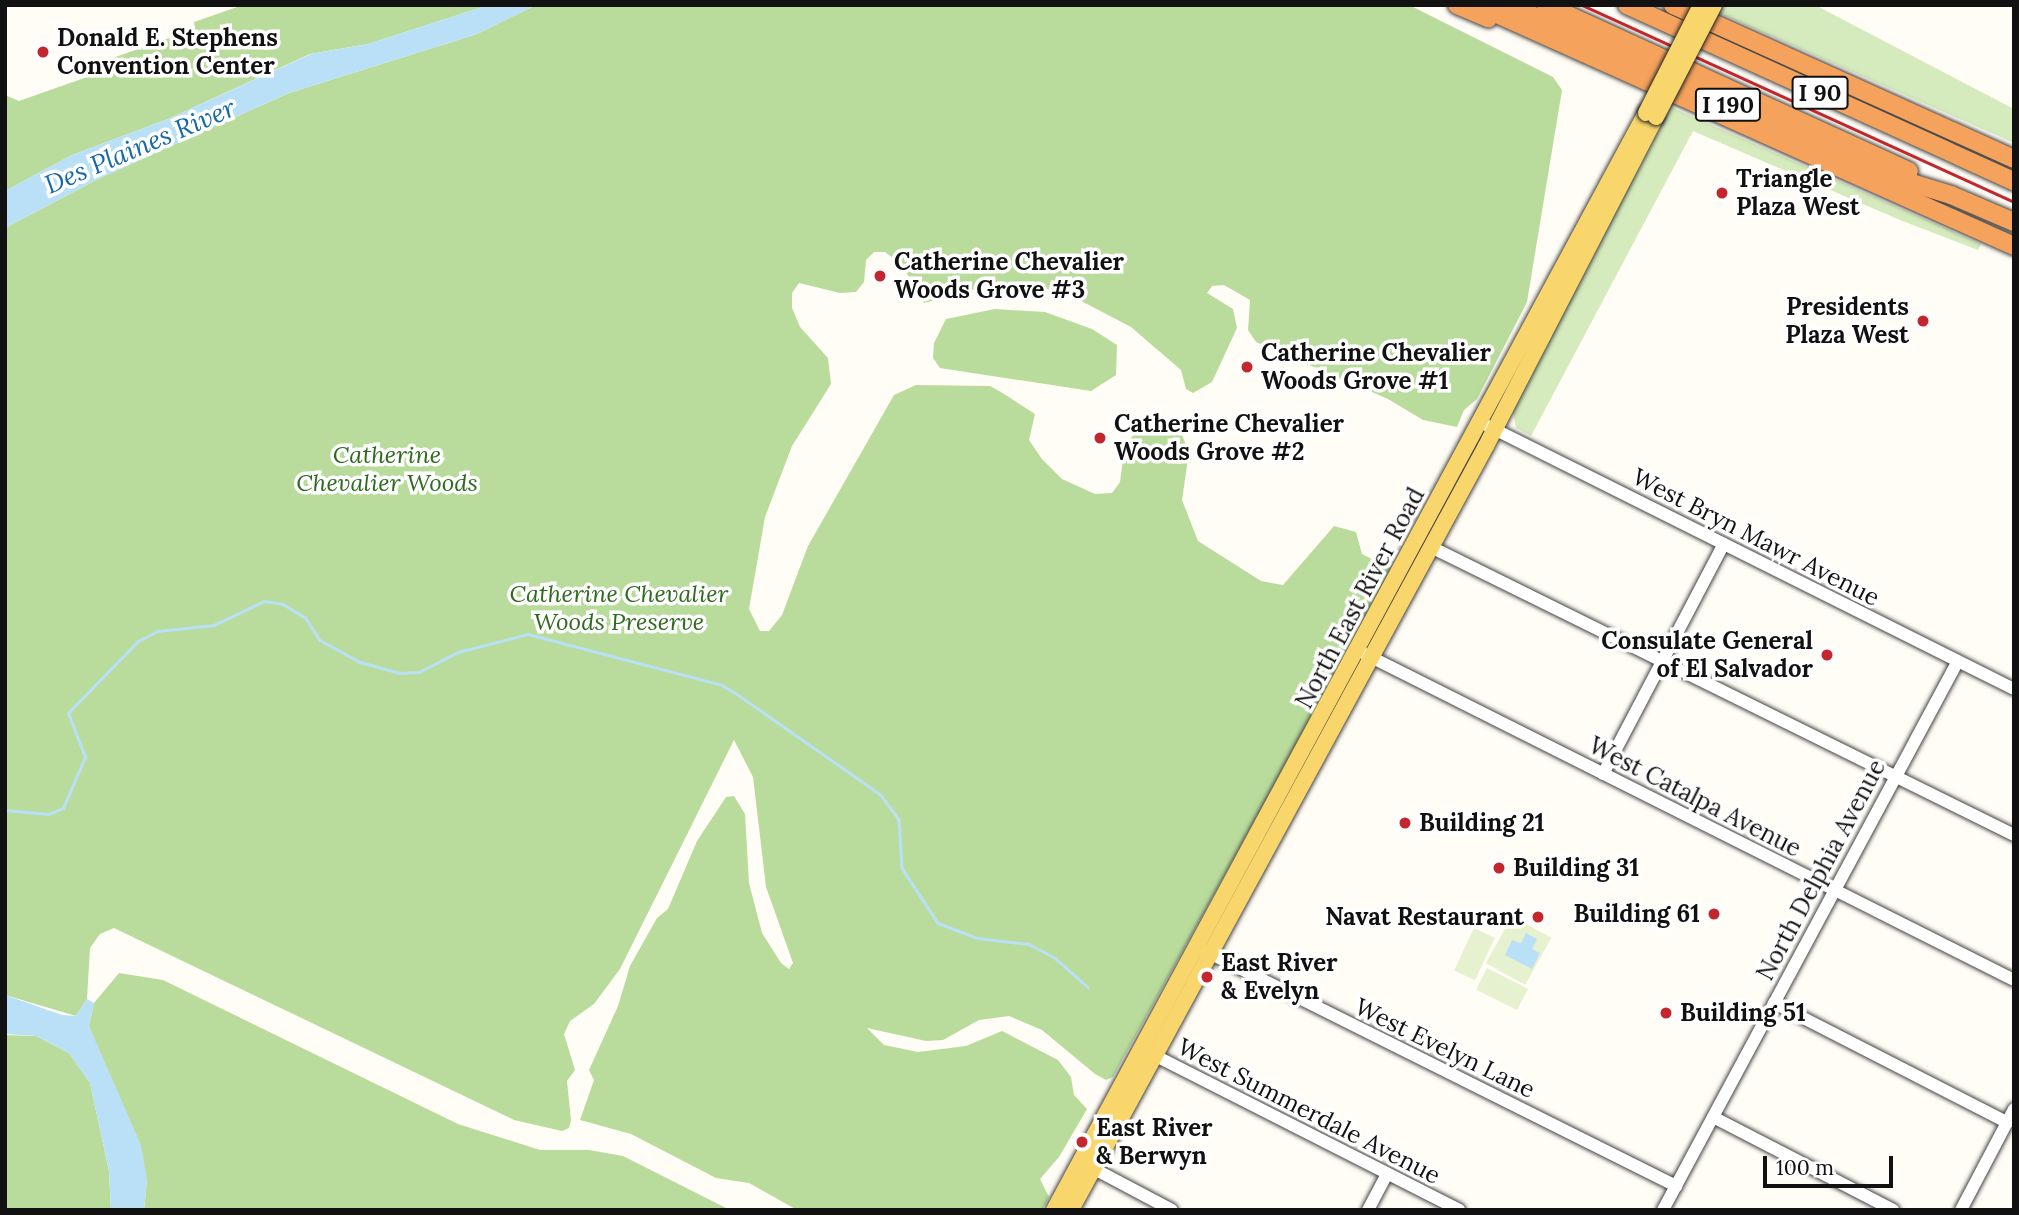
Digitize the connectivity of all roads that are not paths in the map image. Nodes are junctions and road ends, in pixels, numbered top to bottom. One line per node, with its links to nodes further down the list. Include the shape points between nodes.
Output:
1 (1457, 5): 9 (highway)
2 (1477, 5): 9 (highway)
3 (1509, 5): 13 (highway, I 190, via 1899,179)
4 (1546, 5): 13 (highway, I 90, via 1903,168)
5 (1627, 5): 12 (highway, I 90)
6 (1674, 5): 11 (highway)
7 (1701, 5): 10 (main road, North East River Road, bridge)
8 (1714, 5): 10 (main road, North East River Road, bridge)
9 (1569, 50): 15 (highway)
10 (1651, 115): 16 (main road, North East River Road); 17 (main road, North East River Road)
11 (2014, 157)
12 (2014, 181)
13 (1951, 195): 14 (highway, I 90)
14 (2014, 222)
15 (2014, 246)
16 (1480, 421): 17 (street, West Bryn Mawr Avenue); 20 (main road, North East River Road)
17 (1495, 429): 18 (street, West Bryn Mawr Avenue); 19 (main road, North East River Road)
18 (1724, 544): 21 (street, West Bryn Mawr Avenue); 22 (street)
19 (1431, 547): 20 (main road, North East River Road); 22 (street)
20 (1365, 654): 24 (street, West Catalpa Avenue); 28 (main road, North East River Road)
21 (1958, 661): 23 (street, West Bryn Mawr Avenue); 25 (street, North Delphia Avenue)
22 (1662, 662): 24 (street); 25 (street)
23 (2014, 689)
24 (1603, 774): 27 (street, West Catalpa Avenue)
25 (1895, 778): 26 (street); 27 (street, North Delphia Avenue)
26 (2014, 835)
27 (1834, 890): 29 (street, West Catalpa Avenue); 30 (street, North Delphia Avenue)
28 (1203, 950): 31 (main road, North East River Road); 37 (street, West Evelyn Lane)
29 (2014, 980)
30 (1773, 1003): 33 (street, North Delphia Avenue); 34 (street)
31 (1147, 1052): 35 (main road, North East River Road); 36 (street, West Summerdale Avenue)
32 (2014, 1109): 34 (street)
33 (1713, 1117): 37 (street, North Delphia Avenue); 44 (street)
34 (2007, 1122): 45 (street)
35 (1087, 1165): 38 (main road, North East River Road); 39 (main road, North East River Road); 40 (street)
36 (1387, 1174): 41 (street); 42 (street, West Summerdale Avenue)
37 (1676, 1186): 43 (street, North Delphia Avenue)
38 (1054, 1210)
39 (1071, 1210)
40 (1172, 1210)
41 (1368, 1210)
42 (1458, 1210)
43 (1663, 1210)
44 (1894, 1210)
45 (1961, 1210)

